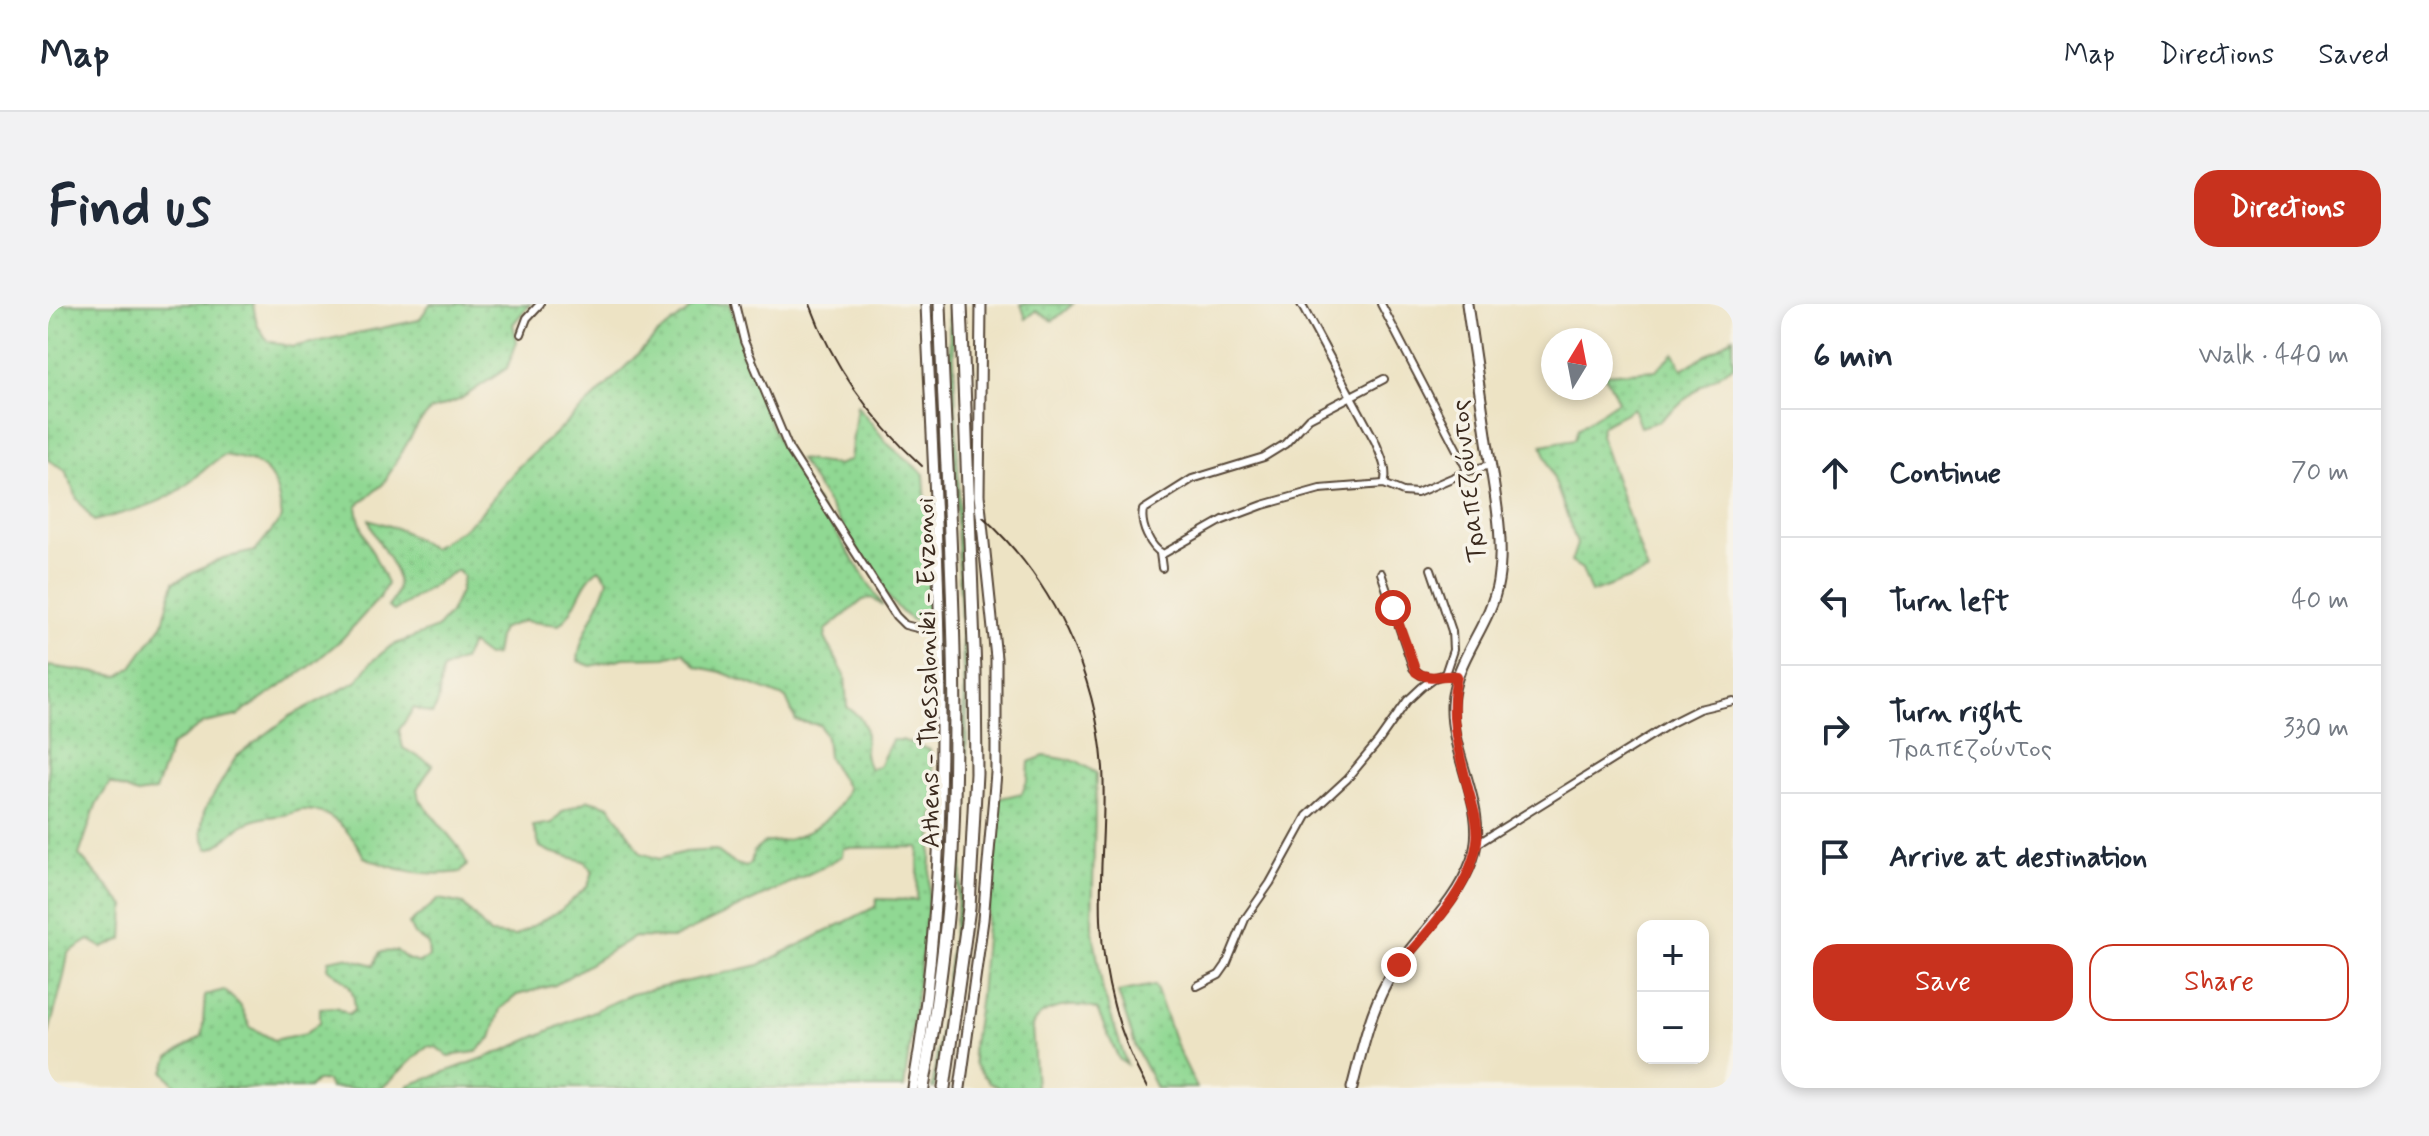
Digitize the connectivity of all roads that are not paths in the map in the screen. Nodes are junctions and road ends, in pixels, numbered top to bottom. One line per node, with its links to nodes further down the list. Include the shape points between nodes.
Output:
1 (540, 304): 10 (street)
2 (735, 304): 20 (street, via 777,426 803,475 896,616 905,625)
3 (926, 304): 20 (main road)
4 (940, 304): 28 (highway, Athens - Thessaloniki - Evzonoi, via 955,773 948,907)
5 (961, 304): 29 (highway, Athens - Thessaloniki - Evzonoi, via 976,773 969,908)
6 (981, 304): 30 (main road, via 979,495 996,658 996,773)
7 (1301, 304): 12 (street)
8 (1381, 304): 14 (street)
9 (1467, 304): 13 (main road, Τραπεζούντος)
10 (521, 334)
11 (1384, 379): 12 (street)
12 (1351, 398): 15 (street, via 1380,452); 16 (street, via 1309,418 1272,453 1192,479 1143,510 1142,523)
13 (1490, 465): 14 (street); 22 (main road, Τραπεζούντος, via 1498,581 1490,611)
14 (1468, 471): 15 (street, via 1417,493)
15 (1384, 484): 16 (street, via 1320,489 1263,505)
16 (1160, 553): 17 (street)
17 (1162, 568)
18 (1431, 569): 21 (street, via 1452,631 1453,650)
19 (1381, 573): 23 (street, via 1413,668)
20 (941, 634): 27 (main road, via 937,869)
21 (1445, 674): 22 (street); 23 (street)
22 (1457, 676): 25 (main road, Τραπεζούντος, via 1452,716)
23 (1434, 678): 26 (street, via 1407,701 1347,779 1307,816 1245,919 1226,965 1214,979)
24 (1733, 701): 25 (street, via 1673,722)
25 (1477, 844): 31 (main road, Τραπεζούντος, via 1447,907 1386,985)
26 (1197, 986)
27 (913, 1088)
28 (923, 1088)
29 (944, 1088)
30 (960, 1088)
31 (1352, 1088)

